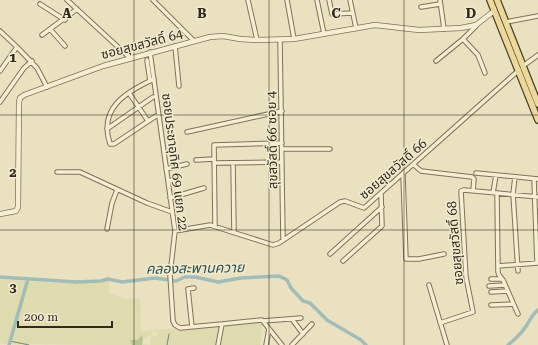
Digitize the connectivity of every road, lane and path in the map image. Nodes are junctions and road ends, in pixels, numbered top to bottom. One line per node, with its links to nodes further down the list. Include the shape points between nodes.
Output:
1 (67, 0): 13 (street)
2 (153, 0): 30 (street)
3 (248, 0): 28 (street)
4 (288, 0): 26 (street)
5 (317, 0): 24 (street)
6 (329, 0): 15 (street, via 332,14)
7 (350, 0): 15 (street)
8 (490, 0): 14 (main road)
9 (497, 0): 18 (main road)
10 (440, 2): 12 (street); 22 (street)
11 (40, 4): 17 (street)
12 (421, 7)
13 (77, 9): 17 (street); 36 (street)
14 (494, 11): 19 (street, ซอยสุขสวัสดิ์ 64); 40 (main road)
15 (353, 13): 20 (street)
16 (538, 16): 18 (street)
17 (65, 20): 21 (street)
18 (506, 22): 40 (main road)
19 (476, 25): 22 (street, ซอยสุขสวัสดิ์ 64); 27 (street)
20 (356, 28): 22 (street, ซอยสุขสวัสดิ์ 64, via 375,25 419,30); 24 (street, ซอยสุขสวัสดิ์ 64)
21 (50, 29): 25 (street); 31 (street)
22 (444, 29)
23 (0, 31): 33 (street)
24 (324, 34): 26 (street, ซอยสุขสวัสดิ์ 64)
25 (42, 35)
26 (294, 39): 29 (street, ซอยสุขสวัสดิ์ 64)
27 (463, 39): 39 (street); 42 (street, via 478,55)
28 (257, 40): 29 (street, ซอยสุขสวัสดิ์ 64); 30 (street, ซอยสุขสวัสดิ์ 64, via 223,36)
29 (280, 40): 51 (street, สุขสวัสดิ์ 66 ซอย 4)
30 (194, 41): 32 (street, ซอยสุขสวัสดิ์ 64)
31 (65, 46)
32 (175, 46): 34 (street, ซอยสุขสวัสดิ์ 64); 44 (street)
33 (17, 47): 38 (street); 41 (street)
34 (150, 52): 36 (street, ซอยสุขสวัสดิ์ 64); 43 (street, ซอยประชาอุทิศ 69 แยก 22)
35 (538, 55): 40 (street, ซอยสุขสวัสดิ์ 66)
36 (130, 58): 45 (street, ซอยสุขสวัสดิ์ 64)
37 (148, 60): 43 (street)
38 (32, 61): 45 (street); 48 (street)
39 (436, 61)
40 (522, 68): 49 (main road); 53 (main road); 65 (street, ซอยสุขสวัสดิ์ 66)
41 (0, 71)
42 (485, 73)
43 (152, 80): 46 (street); 66 (street, ซอยประชาอุทิศ 69 แยก 22)
44 (179, 86)
45 (47, 87): 85 (street, ซอยสุขสวัสดิ์ 64, via 20,98 18,207 16,211)
46 (129, 93): 50 (street); 55 (street, via 117,102 110,112)
47 (153, 97): 50 (street)
48 (0, 102)
49 (538, 104)
50 (139, 108): 54 (street); 55 (street)
51 (282, 111): 56 (street); 57 (street, สุขสวัสดิ์ 66 ซอย 4)
52 (156, 116): 54 (street)
53 (538, 120)
54 (148, 121): 55 (street, via 112,145)
55 (107, 129)
56 (187, 132)
57 (282, 143): 59 (street, สุขสวัสดิ์ 66 ซอย 4); 61 (street, via 216,144)
58 (330, 149): 59 (street)
59 (282, 150): 62 (street, สุขสวัสดิ์ 66 ซอย 4)
60 (196, 160): 61 (street)
61 (214, 161): 63 (street); 86 (street)
62 (282, 162): 63 (street); 90 (street, สุขสวัสดิ์ 66 ซอย 4)
63 (233, 163): 89 (street)
64 (187, 164): 66 (street)
65 (414, 165): 70 (street, ซอยสุขสวัสดิ์ 66); 77 (street, via 421,171 472,177)
66 (166, 169): 74 (street, ซอยประชาอุทิศ 69 แยก 22)
67 (57, 172): 76 (street, via 80,172)
68 (476, 173): 69 (street)
69 (496, 174): 71 (street); 78 (street)
70 (402, 175): 79 (street, ซอยสุขสวัสดิ์ 66); 92 (street, via 406,259)
71 (515, 177): 73 (street); 80 (street)
72 (178, 179): 74 (street)
73 (536, 179): 81 (street)
74 (168, 180): 82 (street, ซอยประชาอุทิศ 69 แยก 22)
75 (204, 188): 82 (street)
76 (117, 190): 84 (street); 87 (street)
77 (473, 191): 78 (street, ซอยสุขสวัสดิ์ 68); 112 (street, ซอยสุขสวัสดิ์ 68, via 461,191 466,277 473,312)
78 (495, 193): 80 (street, ซอยสุขสวัสดิ์ 68); 96 (street)
79 (381, 194): 83 (street); 90 (street, ซอยสุขสวัสดิ์ 66, via 364,208 340,202)
80 (513, 194): 81 (street, ซอยสุขสวัสดิ์ 68); 95 (street)
81 (536, 196): 94 (street)
82 (170, 198): 84 (street, ซอยประชาอุทิศ 69 แยก 22)
83 (382, 207): 91 (street); 93 (street, via 382,226)
84 (172, 212): 88 (street, ซอยประชาอุทิศ 69 แยก 22)
85 (0, 214)
86 (214, 226): 88 (street, ซอยสุขสวัสดิ์ 66, via 204,225); 89 (street, ซอยสุขสวัสดิ์ 66)
87 (107, 229)
88 (175, 231): 115 (street, ซอยประชาอุทิศ 69 แยก 22, via 170,275 174,324 180,328)
89 (234, 232): 90 (street, ซอยสุขสวัสดิ์ 66, via 273,245)
90 (283, 240)
91 (330, 254)
92 (444, 254)
93 (343, 261)
94 (537, 263): 95 (street)
95 (517, 265): 96 (street); 97 (street)
96 (498, 266): 99 (street, via 498,274)
97 (518, 271)
98 (491, 279): 99 (street)
99 (503, 279): 100 (street)
100 (506, 284): 102 (street); 104 (street)
101 (429, 285): 112 (street)
102 (489, 286)
103 (194, 288): 115 (street, via 188,289)
104 (508, 291): 105 (street); 106 (street)
105 (491, 292)
106 (513, 304): 107 (street); 108 (street)
107 (491, 305)
108 (518, 314)
109 (301, 318): 110 (street, ซอยประชาอุทิศ 69 แยก 22)
110 (292, 319): 111 (street, ซอยประชาอุทิศ 69 แยก 22); 117 (street)
111 (264, 321): 113 (street, ซอยประชาอุทิศ 69 แยก 22); 116 (street)
112 (440, 323): 122 (street)
113 (222, 324): 115 (street, ซอยประชาอุทิศ 69 แยก 22); 118 (street)
114 (312, 324): 117 (street)
115 (192, 327)
116 (269, 329): 119 (street); 120 (street)
117 (303, 334): 121 (street)
118 (218, 345)
119 (266, 345)
120 (282, 345)
121 (292, 345)
122 (447, 345)

